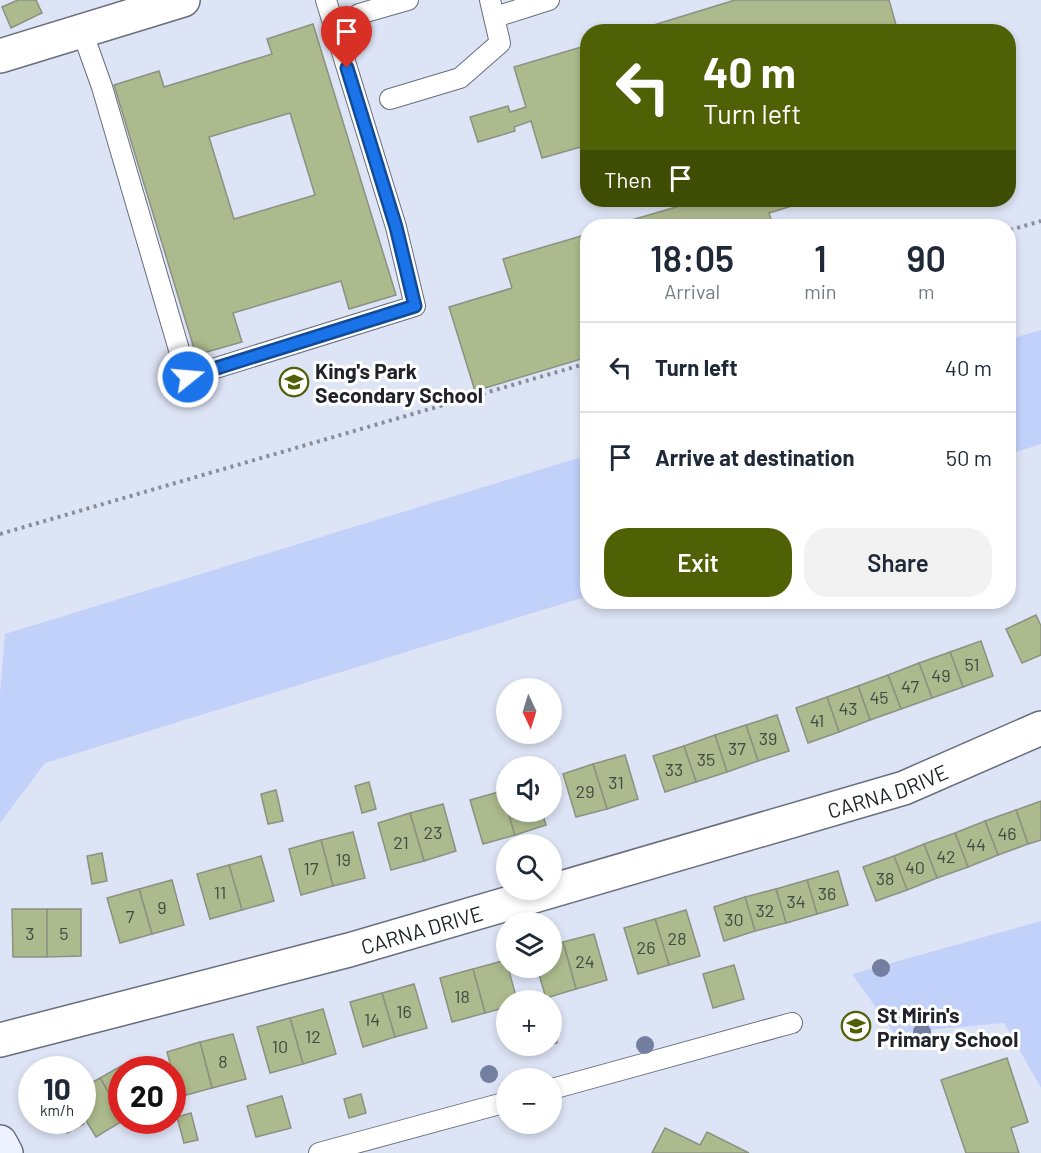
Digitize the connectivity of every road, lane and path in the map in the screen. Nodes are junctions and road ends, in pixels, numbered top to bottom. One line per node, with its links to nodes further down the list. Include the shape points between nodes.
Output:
1 (183, 0): 7 (street)
2 (326, 0): 7 (lane, via 396,227 415,306 188,377)
3 (408, 0): 6 (lane)
4 (549, 0): 5 (lane)
5 (492, 8): 9 (lane, via 500,43 460,78)
6 (359, 14)
7 (82, 31): 8 (street)
8 (0, 57)
9 (390, 99)
10 (1041, 221): 11 (path)
11 (1016, 228)
12 (580, 365): 13 (path)
13 (0, 534)
14 (1041, 728): 16 (street, CARNA DRIVE, via 904,788 349,950)
15 (792, 1023): 17 (lane)
16 (0, 1040)
17 (562, 1086)
18 (496, 1105): 20 (lane)
19 (0, 1142): 21 (main road)
20 (329, 1152)
21 (6, 1153)

